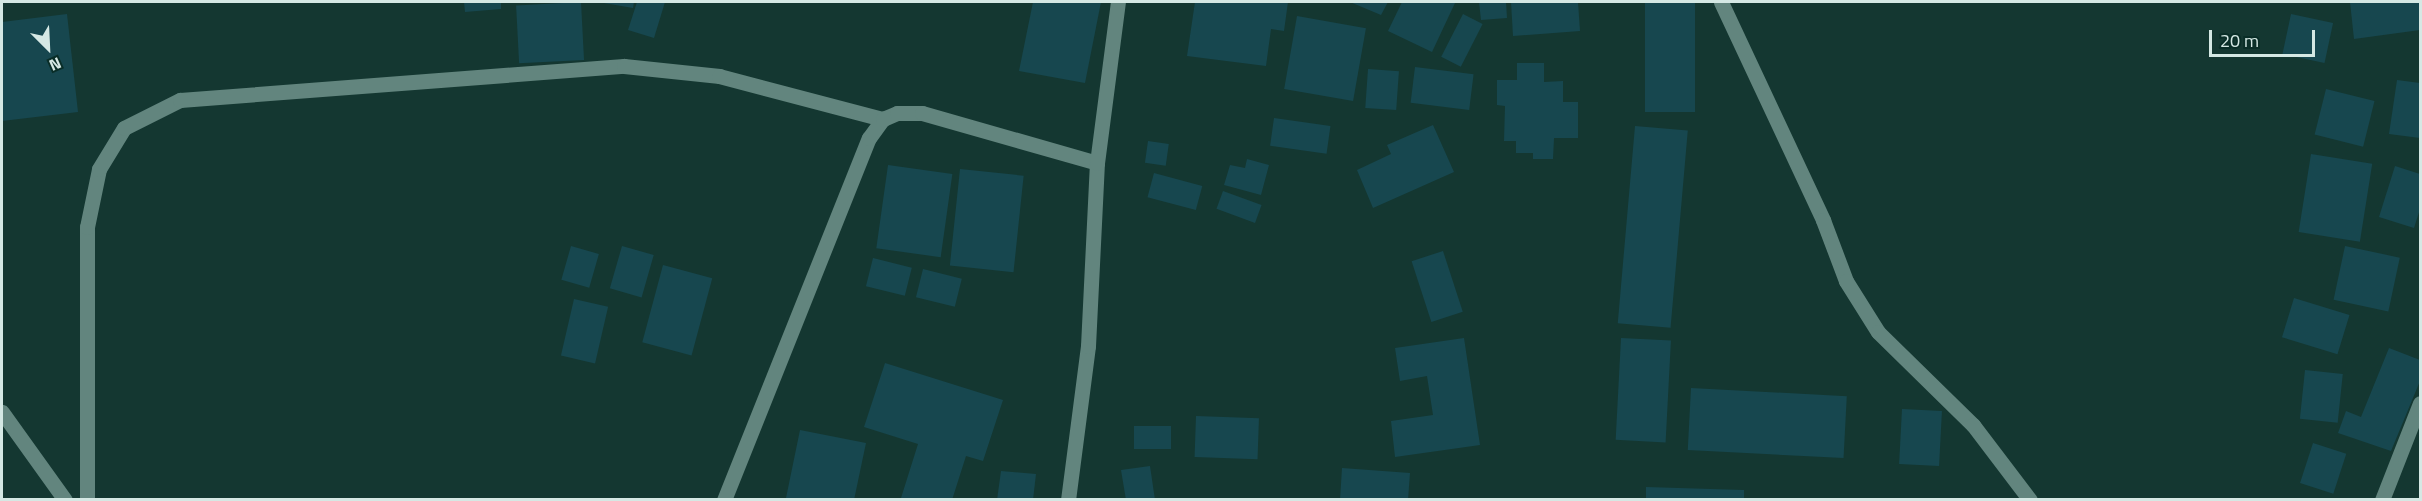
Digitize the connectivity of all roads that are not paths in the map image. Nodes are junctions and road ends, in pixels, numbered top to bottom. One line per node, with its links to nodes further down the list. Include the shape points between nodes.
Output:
1 (1118, 2): 4 (street)
2 (1721, 2): 11 (street, via 1823,220 1846,281 1878,332 1973,425)
3 (883, 119): 4 (street, via 897,113 922,113); 8 (street, via 719,76 624,66 180,100 124,128 99,169 87,227); 9 (street, via 869,138)
4 (1097, 163): 10 (street, via 1089,346)
5 (2421, 403): 12 (street)
6 (2, 412): 7 (street)
7 (65, 500)
8 (87, 500)
9 (724, 500)
10 (1068, 500)
11 (2030, 500)
12 (2382, 500)

